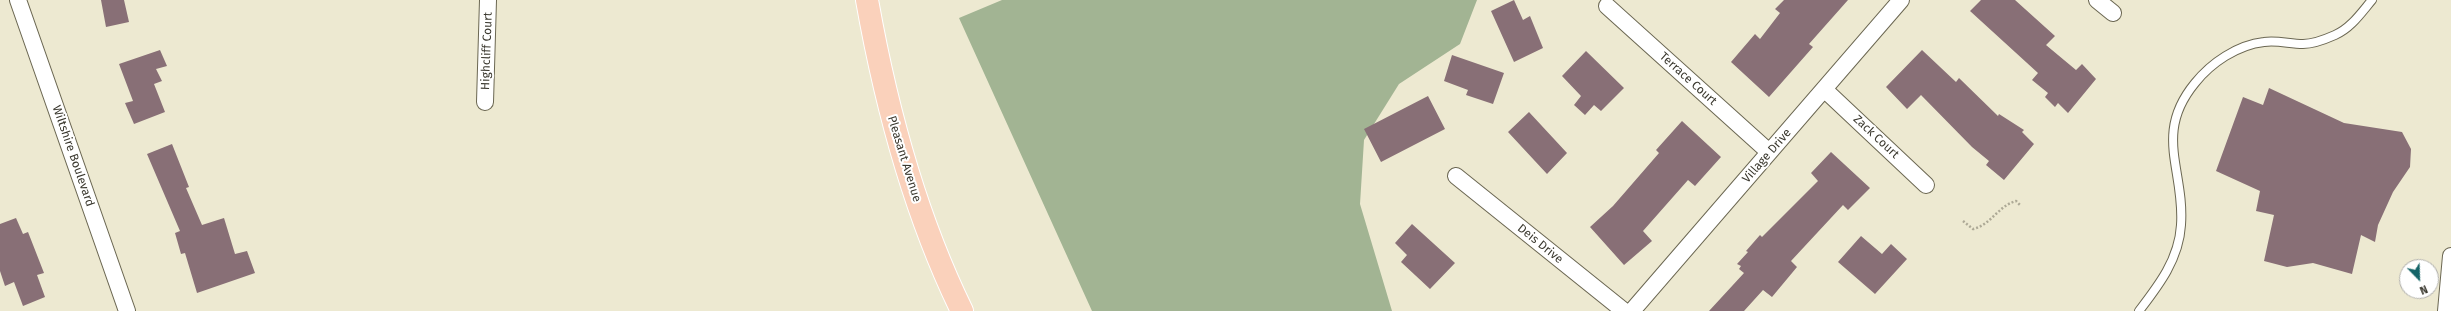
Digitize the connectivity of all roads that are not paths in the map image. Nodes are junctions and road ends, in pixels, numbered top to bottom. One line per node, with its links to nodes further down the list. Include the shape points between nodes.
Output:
1 (18, 0): 15 (street, Wiltshire Boulevard)
2 (488, 0): 10 (street, Highcliff Court)
3 (867, 0): 16 (main road, Pleasant Avenue, via 887,102 914,197)
4 (1901, 0): 9 (street, Village Drive)
5 (2097, 0): 8 (street)
6 (2372, 0): 19 (lane, via 2354,21 2336,35 2304,44 2263,42 2238,49 2214,63 2195,83 2177,110 2172,136 2181,198 2181,226 2177,248 2166,275)
7 (1607, 6): 11 (street, Terrace Court)
8 (2113, 13)
9 (1825, 90): 11 (street, Village Drive); 13 (street, Zack Court)
10 (485, 102)
11 (1769, 152): 18 (street, Village Drive)
12 (1456, 176): 17 (street, Deis Drive)
13 (1926, 185)
14 (2451, 256): 20 (street)
15 (127, 311)
16 (962, 311)
17 (1624, 311)
18 (1632, 311)
19 (2139, 311)
20 (2446, 311)

